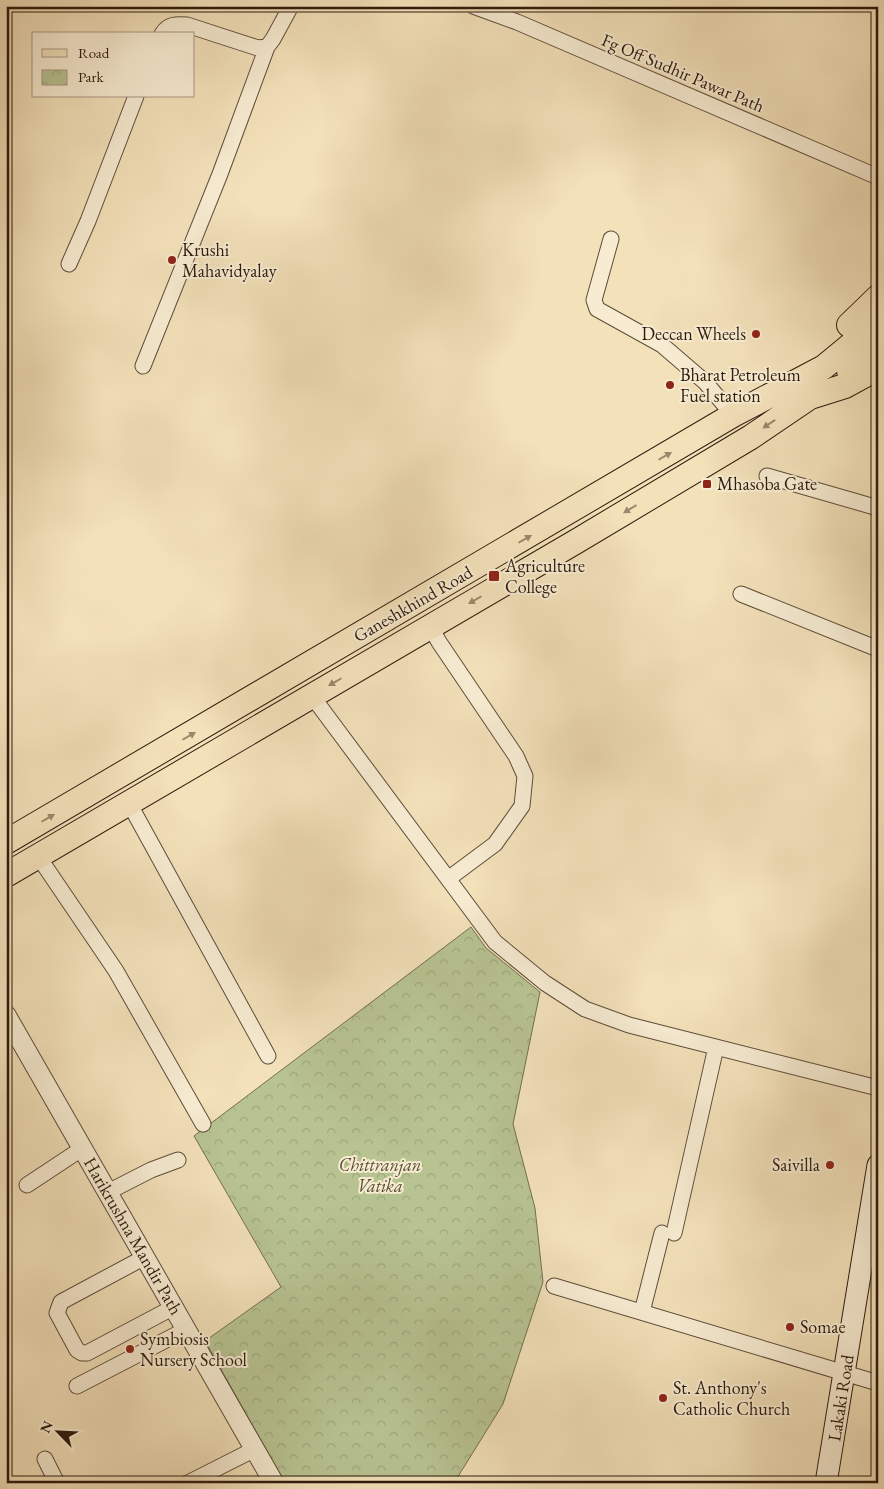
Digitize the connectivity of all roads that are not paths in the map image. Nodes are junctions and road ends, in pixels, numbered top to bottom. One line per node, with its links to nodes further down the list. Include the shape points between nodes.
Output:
1 (290, 6): 4 (street)
2 (472, 6): 6 (street, Fg Off Sudhir Pawar Path, via 517,22)
3 (163, 32): 4 (street, via 176,24 187,25 258,48)
4 (267, 47): 12 (street, via 220,174)
5 (135, 98): 8 (street)
6 (878, 177)
7 (611, 239): 15 (street, via 594,300 597,309 662,345 705,382)
8 (69, 264)
9 (878, 297): 14 (main road, Ganeshkhind Road, via 816,357)
10 (878, 319): 14 (main road)
11 (878, 348): 14 (main road, via 870,356)
12 (142, 366)
13 (878, 368): 14 (main road, Ganeshkhind Road, via 845,386)
14 (802, 390): 15 (main road, Ganeshkhind Road); 19 (main road, Ganeshkhind Road, one-way to 19, via 751,437)
15 (733, 415): 23 (main road, Ganeshkhind Road, one-way to 15)
16 (767, 476): 17 (street)
17 (878, 508)
18 (741, 594): 20 (street)
19 (430, 626): 21 (main road, Ganeshkhind Road, one-way to 21); 26 (street, via 516,756 525,776 522,806 495,844)
20 (878, 649)
21 (312, 696): 22 (main road, Ganeshkhind Road); 26 (street)
22 (129, 803): 24 (main road, Ganeshkhind Road); 29 (street)
23 (6, 842)
24 (38, 856): 25 (main road, Ganeshkhind Road); 31 (street, via 116,971)
25 (6, 875)
26 (448, 880): 28 (street, via 495,942 545,983 585,1009 629,1025)
27 (6, 1015): 32 (street, Harikrushna Mandir Path)
28 (716, 1047): 30 (street); 41 (street, via 668,1233)
29 (268, 1056)
30 (878, 1088)
31 (203, 1124)
32 (83, 1148): 35 (street); 36 (street, Harikrushna Mandir Path)
33 (178, 1160): 36 (street)
34 (878, 1165): 37 (main road, Lakaki Road)
35 (27, 1185)
36 (108, 1192): 38 (street, Harikrushna Mandir Path)
37 (873, 1226): 43 (main road, Lakaki Road)
38 (145, 1257): 40 (street, Harikrushna Mandir Path); 40 (street, via 61,1302 57,1313 77,1350 88,1353)
39 (554, 1286): 41 (street)
40 (174, 1307): 42 (street, Harikrushna Mandir Path)
41 (642, 1312): 43 (street)
42 (186, 1329): 45 (street); 46 (street, Harikrushna Mandir Path)
43 (845, 1373): 44 (street); 51 (main road, Lakaki Road)
44 (878, 1383)
45 (77, 1386)
46 (255, 1449): 49 (street); 50 (street, Harikrushna Mandir Path)
47 (45, 1459): 48 (street)
48 (57, 1483)
49 (188, 1483)
50 (274, 1483)
51 (826, 1483)

